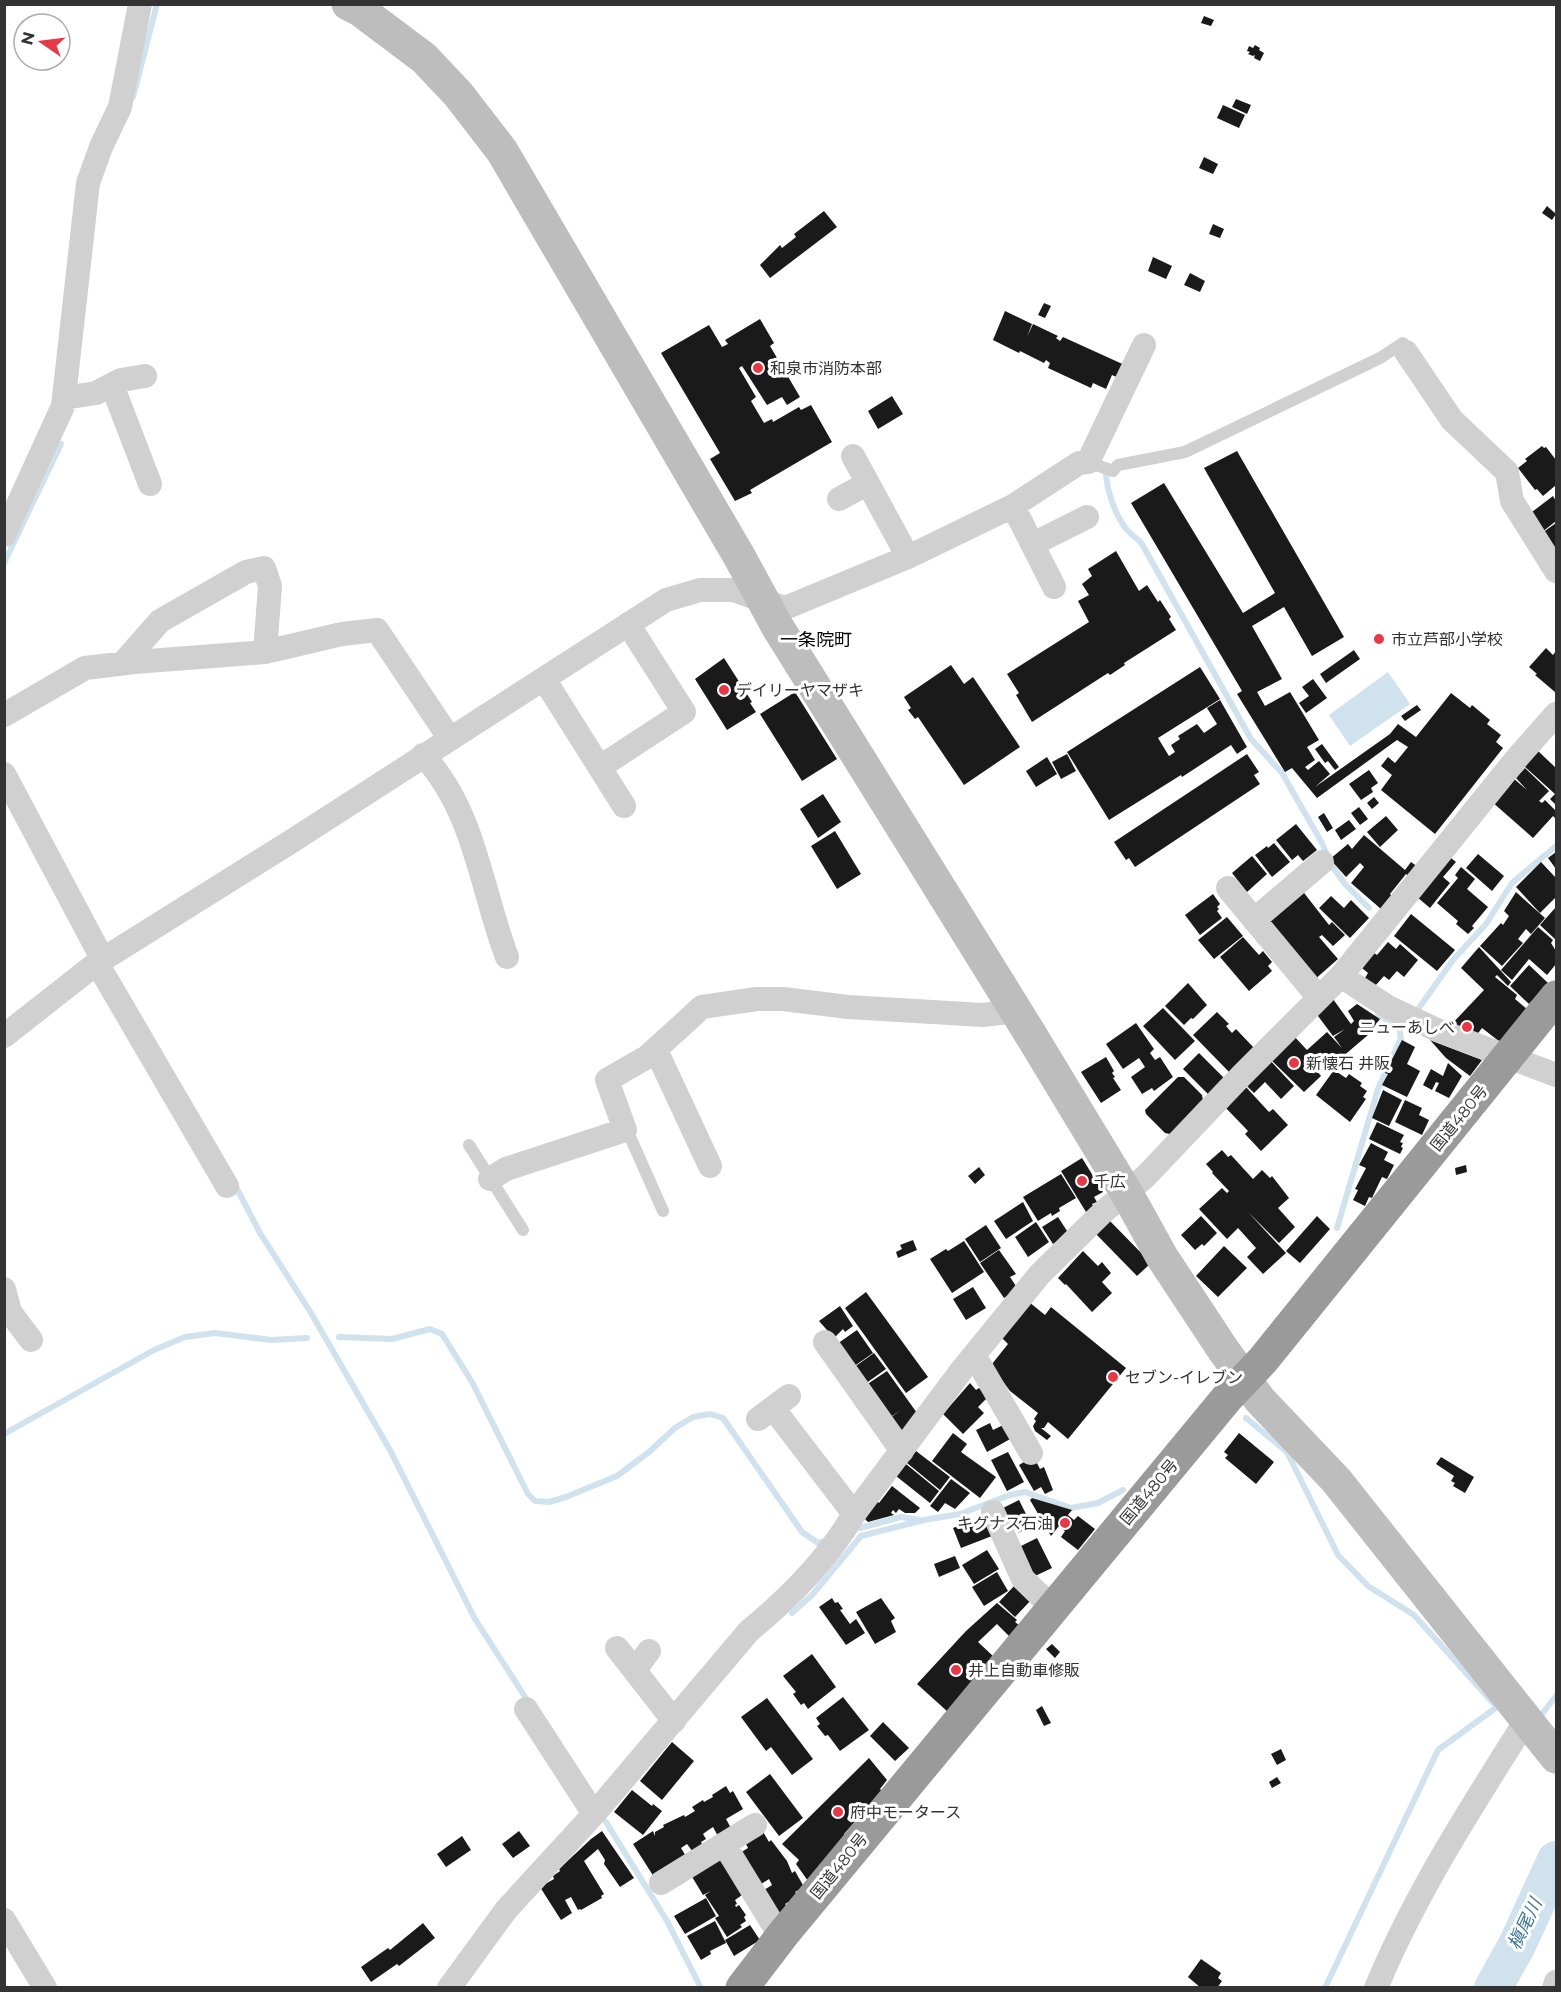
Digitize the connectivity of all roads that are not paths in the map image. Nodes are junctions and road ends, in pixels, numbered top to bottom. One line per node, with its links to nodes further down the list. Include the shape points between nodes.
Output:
1 (140, 4): 7 (street, via 120,107 88,183)
2 (348, 4): 20 (street, via 424,57 502,151)
3 (1144, 345): 9 (street)
4 (1405, 348): 9 (lane, via 1185,452 1118,465 1113,471); 18 (street, via 1452,420 1507,472 1512,501)
5 (146, 376): 6 (street)
6 (112, 385): 7 (street, via 96,393); 11 (street, via 144,443)
7 (64, 398): 15 (street)
8 (853, 456): 10 (street)
9 (1089, 462): 13 (street, via 1079,463)
10 (868, 483): 12 (street); 16 (street)
11 (150, 484)
12 (839, 499)
13 (1013, 506): 16 (street); 17 (street)
14 (1088, 517): 17 (street)
15 (4, 535)
16 (908, 557): 20 (street, via 785,608)
17 (1032, 558): 19 (street)
18 (1557, 571)
19 (1054, 587)
20 (762, 599): 21 (street, via 733,590 700,590 666,600); 40 (street)
21 (628, 624): 24 (street); 29 (street, via 684,712)
22 (265, 652): 23 (street); 23 (street, via 270,586 264,568 246,572 160,621); 27 (street, via 377,630)
23 (123, 663): 26 (street, via 86,668)
24 (544, 679): 27 (street); 29 (street)
25 (1557, 714): 37 (street)
26 (4, 715)
27 (450, 739): 28 (street)
28 (423, 755): 35 (street, via 439,772 458,809 481,868); 36 (street)
29 (600, 767): 31 (street)
30 (4, 774): 36 (street)
31 (624, 806)
32 (1322, 862): 34 (street)
33 (1228, 888): 34 (street)
34 (1254, 920): 39 (street)
35 (507, 957)
36 (100, 962): 41 (street); 49 (street)
37 (1341, 976): 39 (street); 43 (street, via 1388,1008)
38 (1557, 997): 43 (highway, 国道480号)
39 (1319, 998): 50 (street)
40 (1016, 1011): 42 (street, via 983,1015 757,999 702,1007); 50 (street)
41 (4, 1036)
42 (656, 1050): 45 (street, via 607,1080); 47 (street, via 699,1121)
43 (1507, 1058): 44 (street); 57 (highway, 国道480号)
44 (1557, 1074)
45 (625, 1130): 48 (street, via 583,1134 523,1154); 51 (lane)
46 (469, 1145): 48 (lane)
47 (710, 1166)
48 (490, 1179): 52 (lane)
49 (226, 1186)
50 (1126, 1192): 56 (street, via 1040,1274); 57 (street, via 1162,1257)
51 (663, 1211)
52 (523, 1230)
53 (4, 1289): 54 (street, via 10,1312)
54 (31, 1340)
55 (825, 1342): 59 (street)
56 (974, 1355): 59 (street); 60 (street)
57 (1245, 1379): 63 (highway, 国道480号); 69 (street, via 1336,1480)
58 (773, 1408): 62 (street, via 825,1460)
59 (902, 1451): 62 (street)
60 (1031, 1453)
61 (993, 1512): 63 (street, via 1023,1579)
62 (854, 1514): 68 (street, via 840,1538 779,1606 749,1631)
63 (1052, 1607): 75 (highway, 国道480号)
64 (617, 1648): 66 (street)
65 (649, 1651): 66 (street)
66 (634, 1670): 68 (street)
67 (526, 1709): 70 (street)
68 (674, 1721): 70 (street)
69 (1540, 1736): 80 (street, via 1447,1845)
70 (594, 1814): 78 (street, via 506,1910)
71 (754, 1825): 72 (street)
72 (724, 1844): 73 (street); 75 (street, via 774,1926)
73 (661, 1882)
74 (4, 1920): 77 (street)
75 (784, 1933): 79 (highway, 国道480号)
76 (1557, 1982): 81 (street)
77 (45, 1988)
78 (449, 1988)
79 (742, 1988)
80 (1376, 1988)
81 (1554, 1988)

